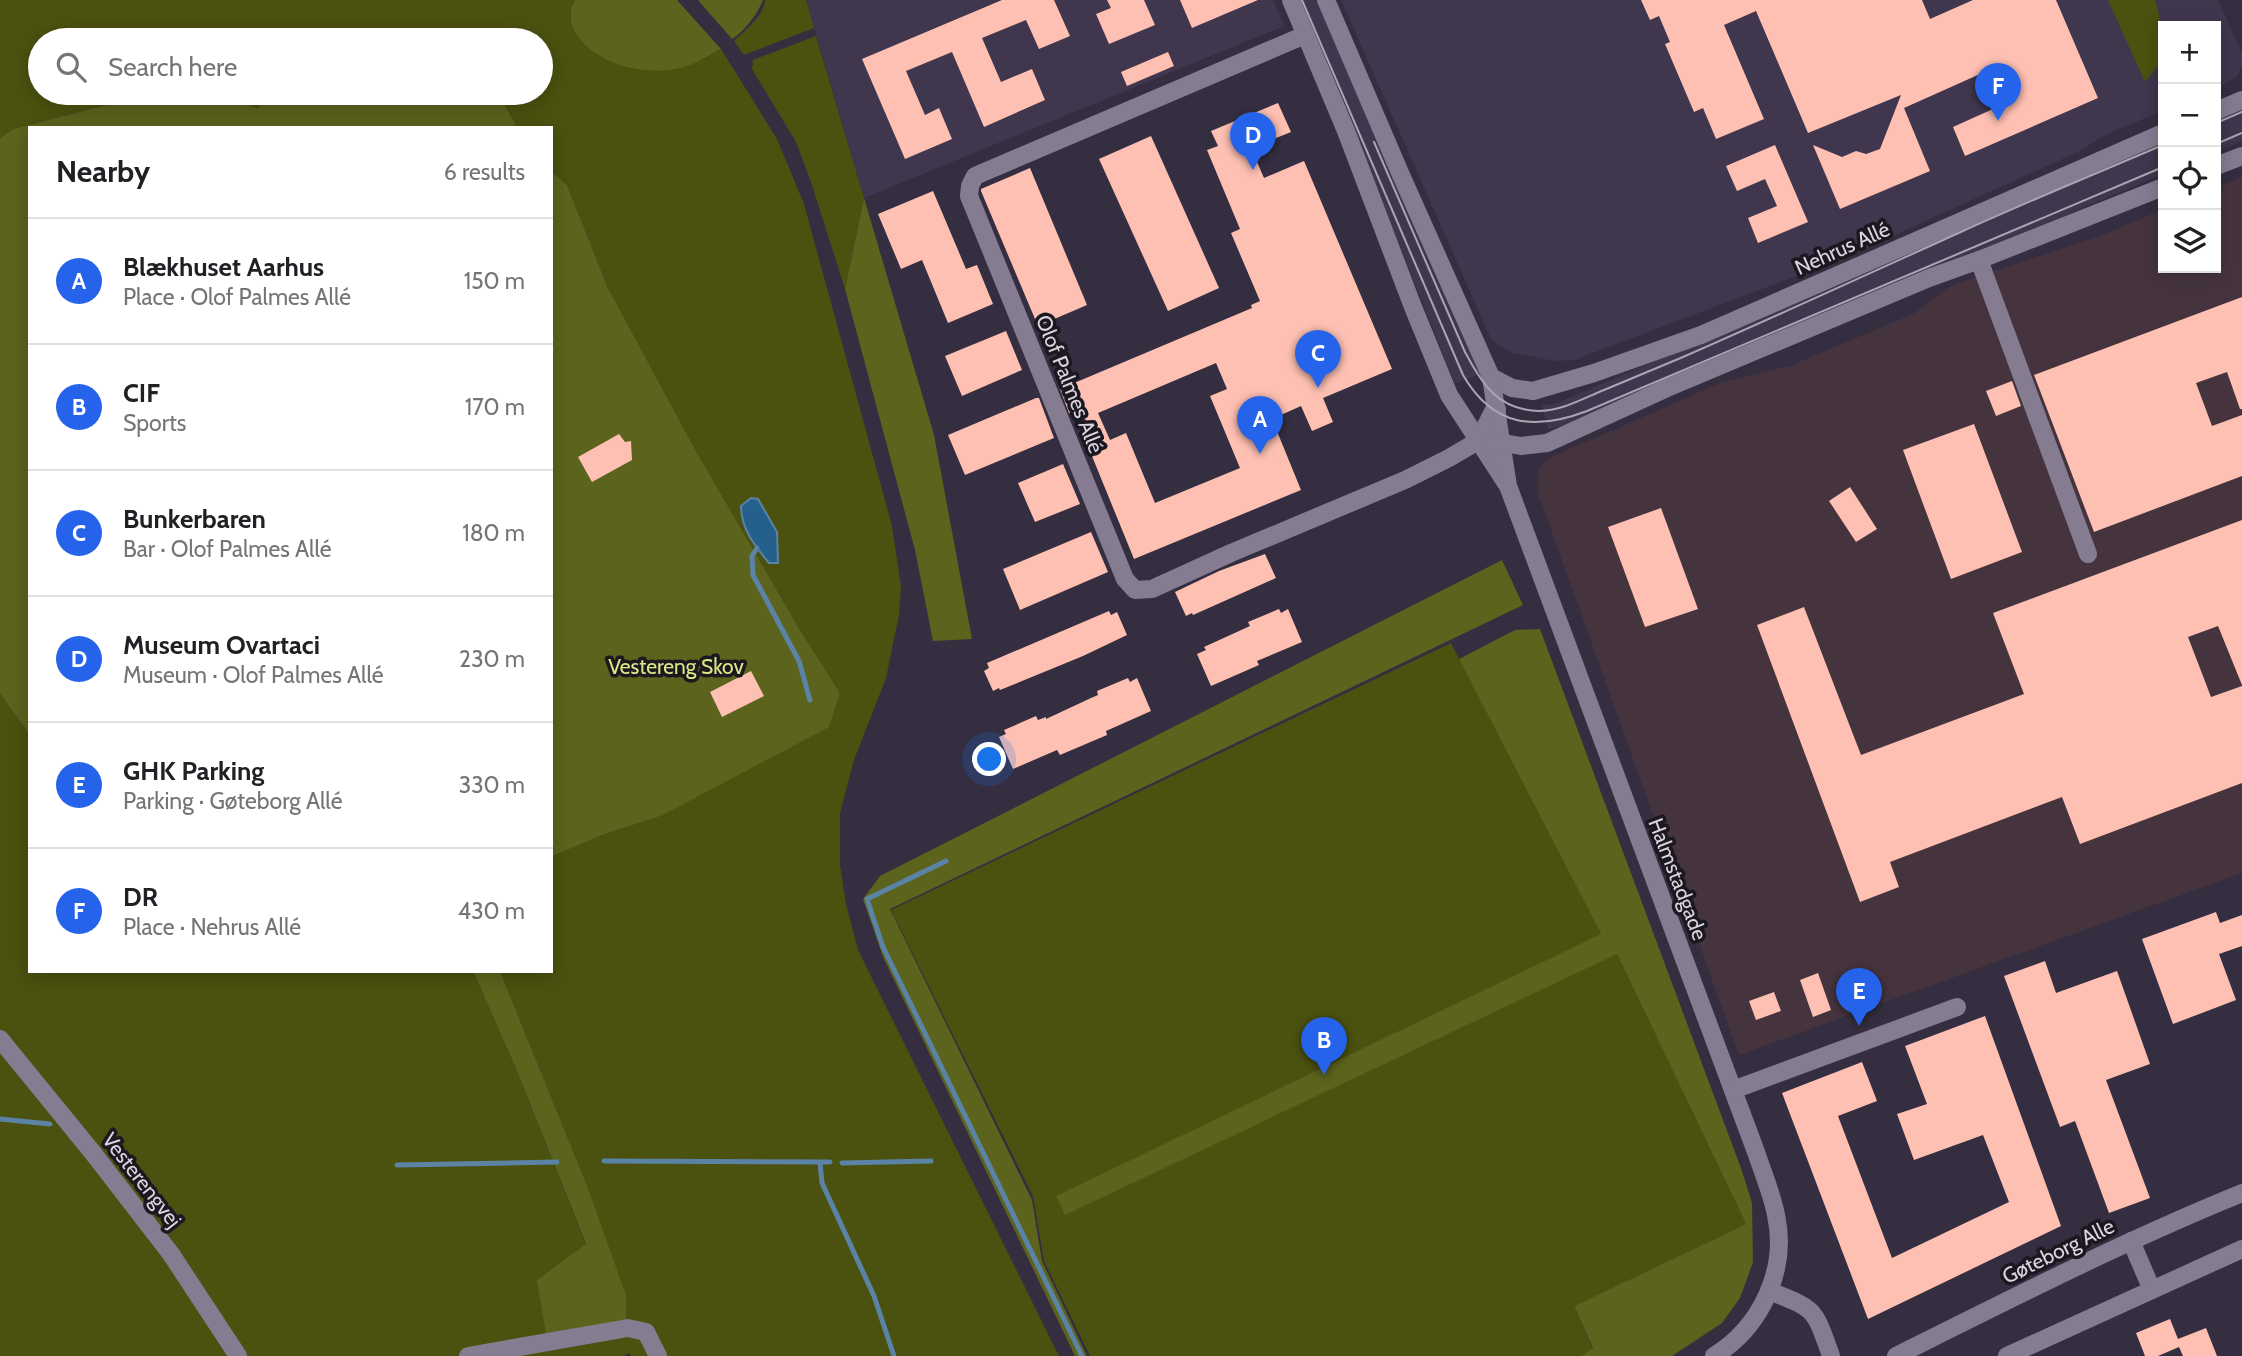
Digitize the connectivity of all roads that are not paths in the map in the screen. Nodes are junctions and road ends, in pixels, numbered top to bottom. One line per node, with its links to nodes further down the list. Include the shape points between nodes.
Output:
1 (1291, 0): 3 (street)
2 (1326, 0): 11 (street)
3 (1305, 35): 13 (street, via 1441,377); 13 (street, Olof Palmes Allé, via 975,176 970,186 969,196 1125,579 1135,590 1152,589 1405,480)
4 (2242, 100): 5 (street)
5 (2221, 109)
6 (2158, 135): 11 (street, Nehrus Allé, via 1701,335 1534,391 1512,388)
7 (2242, 156): 8 (street)
8 (2221, 164)
9 (2158, 189): 10 (street)
10 (1979, 260): 14 (street, via 1547,443); 16 (street)
11 (1491, 377): 12 (street, Halmstadgade)
12 (1497, 409): 13 (street); 14 (street, Halmstadgade)
13 (1478, 441): 14 (street); 15 (street, Halmstadgade)
14 (1502, 442): 15 (street, Halmstadgade)
15 (1508, 486): 19 (street, Halmstadgade)
16 (2088, 554)
17 (1957, 1007): 19 (street)
18 (0, 1039): 25 (street, Vesterengvej, via 171,1254)
19 (1733, 1090): 24 (street, Halmstadgade, via 1776,1214 1777,1264)
20 (2242, 1193): 21 (street, Gøteborg Alle)
21 (2131, 1241): 23 (street); 30 (street, Gøteborg Alle)
22 (2242, 1249): 23 (street)
23 (2152, 1290): 31 (street)
24 (1769, 1291): 28 (street, Halmstadgade, via 1741,1335); 29 (street, via 1813,1312)
25 (238, 1356)
26 (468, 1356): 27 (street, via 628,1328 646,1332)
27 (658, 1356)
28 (1714, 1356)
29 (1831, 1356)
30 (1896, 1356)
31 (2007, 1356)

